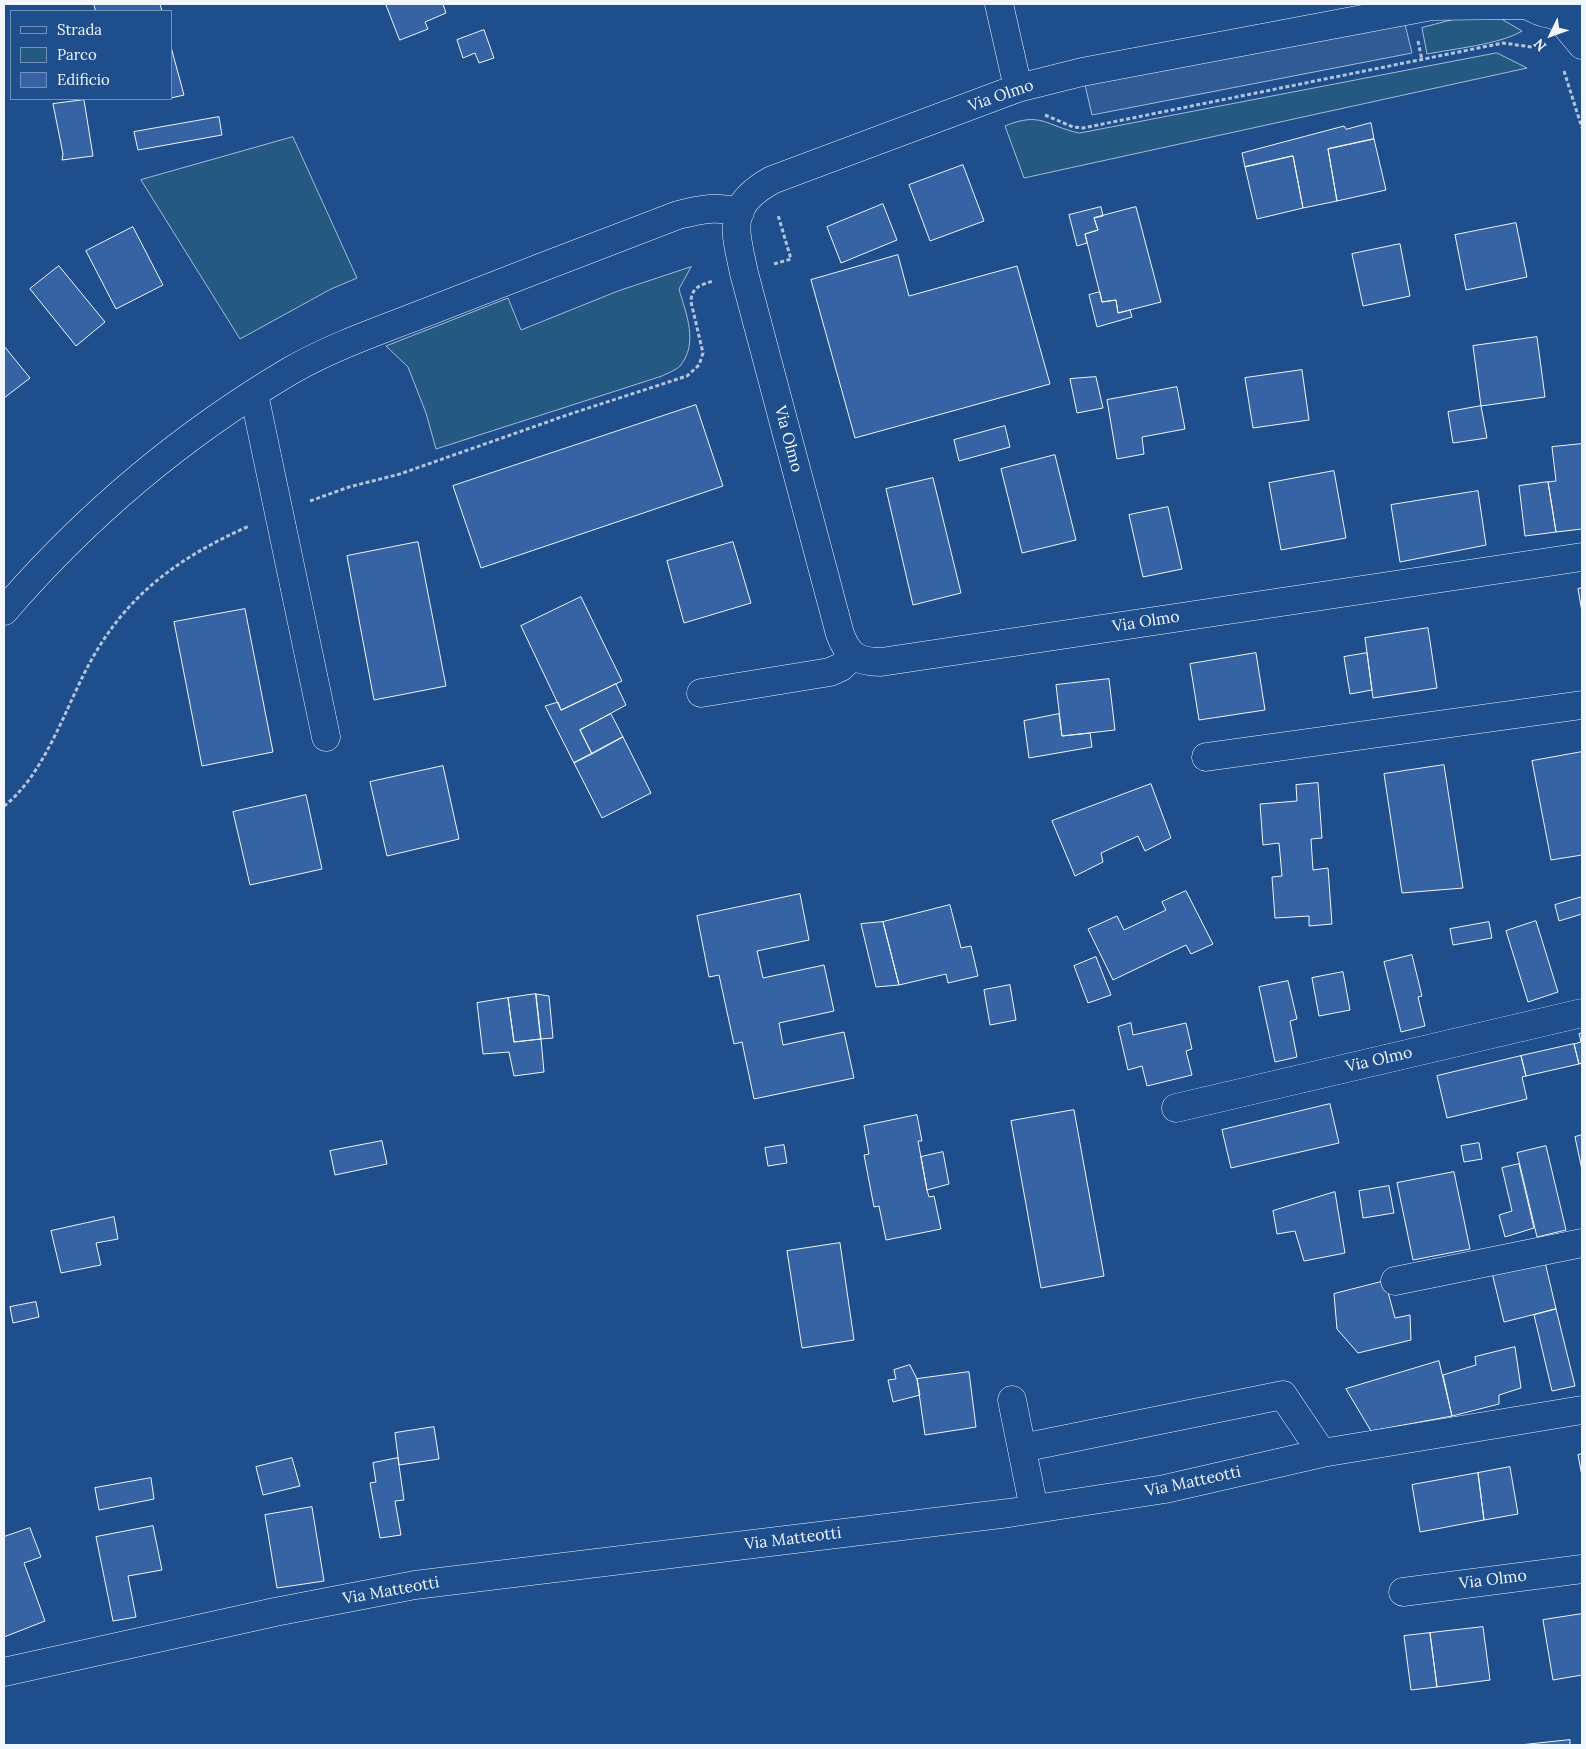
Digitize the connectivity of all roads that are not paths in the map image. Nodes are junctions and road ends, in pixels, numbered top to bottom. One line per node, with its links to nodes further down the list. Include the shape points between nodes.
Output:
1 (1000, 4): 6 (street)
2 (1433, 5): 3 (street, Via Olmo); 6 (street, Via Olmo, via 1082,72)
3 (1527, 5): 4 (street, Via Olmo, via 1542,13)
4 (1570, 13): 5 (street)
5 (1582, 45)
6 (1018, 88): 7 (street, Via Olmo, via 772,180 750,195)
7 (740, 212): 8 (street, via 705,208 678,215 349,343 291,371); 11 (street, Via Olmo, via 735,231 744,273 840,634 844,646)
8 (254, 394): 10 (street, via 184,441 112,500 81,527); 14 (street)
9 (1582, 557): 11 (street, Via Olmo, via 880,662 867,662)
10 (4, 610)
11 (853, 655): 12 (street, via 841,667 830,672)
12 (701, 693)
13 (1582, 705): 15 (street)
14 (326, 737)
15 (1206, 756)
16 (1582, 1013): 17 (street, Via Olmo)
17 (1176, 1108)
18 (1582, 1243): 19 (street)
19 (1395, 1281)
20 (1012, 1400): 22 (street)
21 (1582, 1410): 23 (street, Via Matteotti)
22 (1022, 1448): 23 (street, via 1282,1396); 24 (street)
23 (1322, 1453): 24 (street, Via Matteotti, via 1165,1489)
24 (1034, 1509): 27 (street, Via Matteotti, via 415,1585 275,1612)
25 (1582, 1569): 26 (street, Via Olmo)
26 (1403, 1592)
27 (4, 1672)

